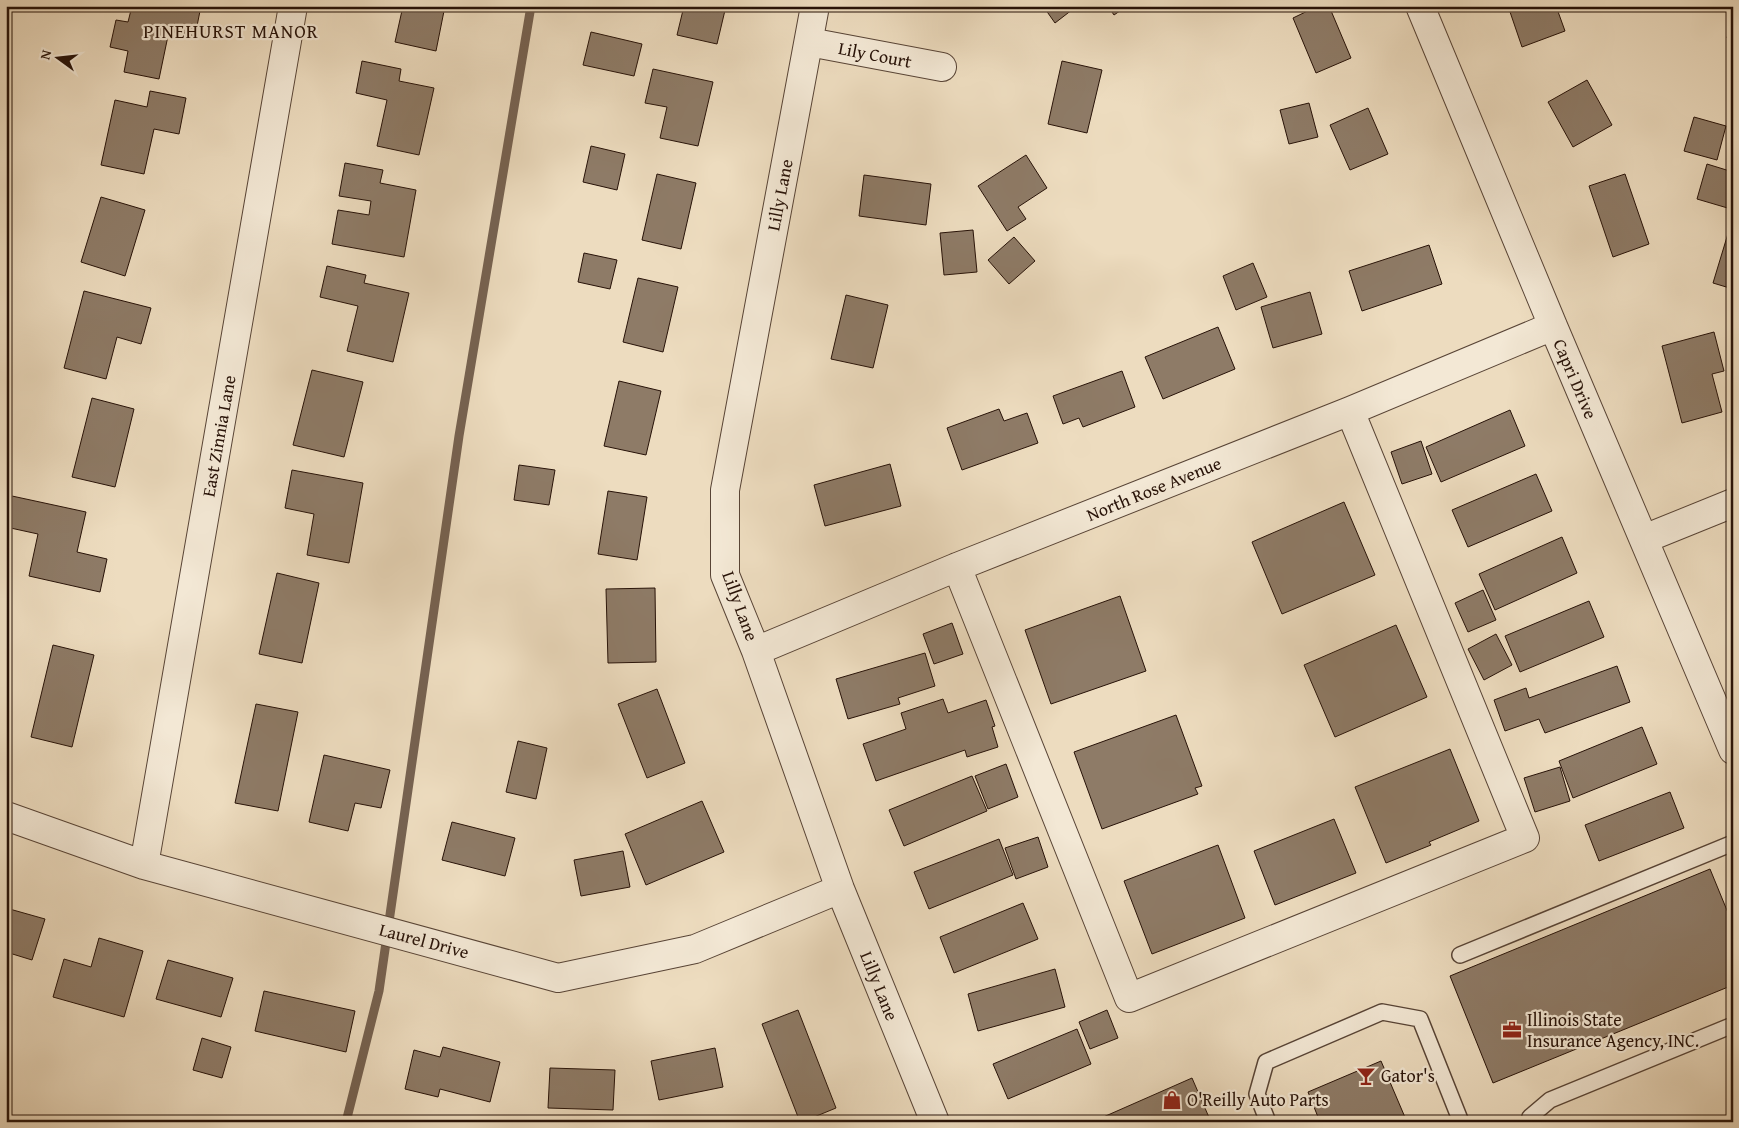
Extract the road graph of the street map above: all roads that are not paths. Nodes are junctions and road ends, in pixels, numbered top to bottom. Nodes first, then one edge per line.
1 (293, 6) edge
2 (815, 6) edge
3 (1420, 6) edge
4 (809, 42) junction
5 (942, 68) dead end
6 (1553, 326) junction
7 (1350, 411) junction
8 (1733, 504) edge
9 (1644, 539) junction
10 (957, 567) junction
11 (756, 652) junction
12 (1733, 750) edge
13 (6, 816) edge
14 (1733, 843) edge
15 (144, 865) junction
16 (840, 889) junction
17 (1460, 955) dead end
18 (1733, 1025) edge
19 (935, 1122) edge
20 (1268, 1122) edge
21 (1461, 1122) edge
22 (1532, 1122) edge

1 - 15 street, East Zinnia Lane
2 - 4 street, Lilly Lane
3 - 6 street, Capri Drive
4 - 5 street, Lily Court
4 - 11 street, Lilly Lane
6 - 7 street, North Rose Avenue
6 - 9 street, Capri Drive
7 - 10 street, North Rose Avenue
7 - 10 street
8 - 9 street
9 - 12 street, Capri Drive
10 - 11 street, North Rose Avenue
11 - 16 street, Lilly Lane
13 - 15 street, Laurel Drive
14 - 17 lane
15 - 16 street, Laurel Drive
16 - 19 street, Lilly Lane
18 - 22 lane
20 - 21 lane

